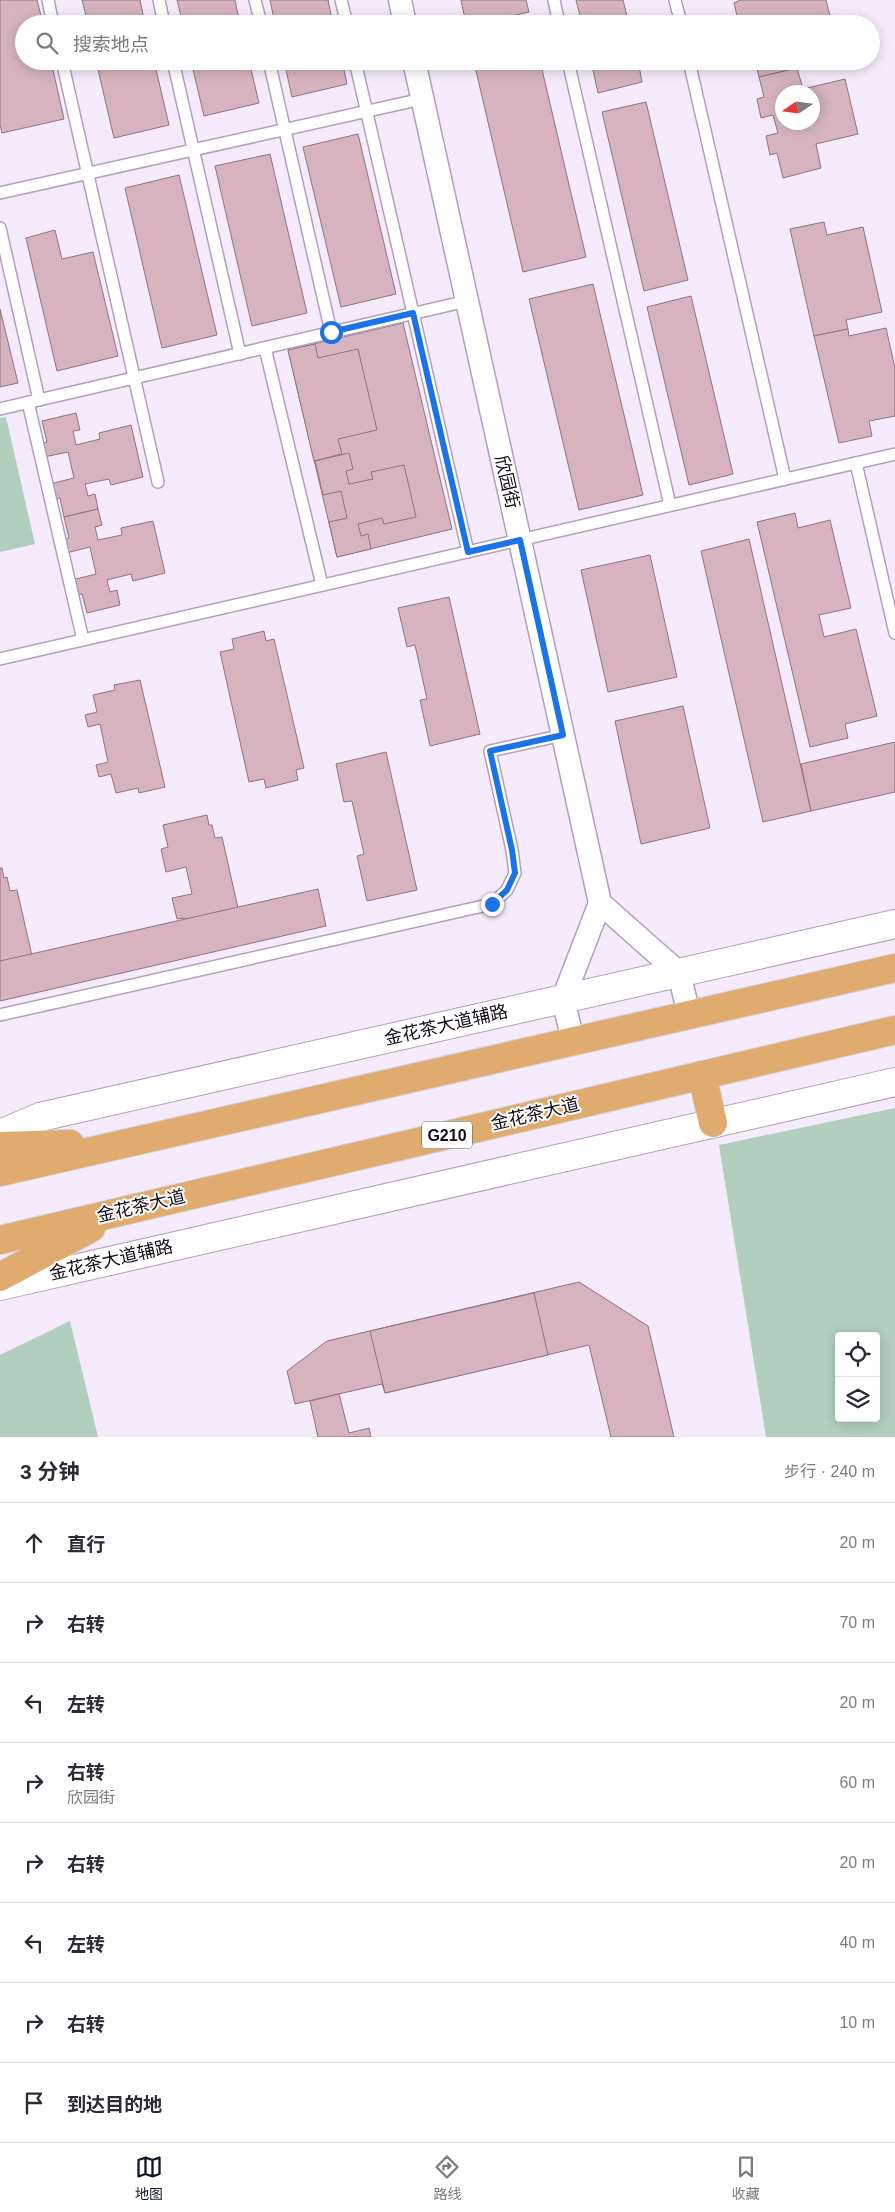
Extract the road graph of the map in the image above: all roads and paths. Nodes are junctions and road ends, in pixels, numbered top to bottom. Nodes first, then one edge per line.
1 (48, 0) edge
2 (159, 0) edge
3 (255, 0) edge
4 (341, 0) edge
5 (400, 0) edge
6 (554, 0) edge
7 (675, 0) edge
8 (51, 15) edge
9 (162, 15) edge
10 (259, 15) edge
11 (345, 15) edge
12 (403, 15) edge
13 (557, 15) edge
14 (679, 15) edge
15 (64, 70) edge
16 (175, 70) edge
17 (271, 70) edge
18 (357, 70) edge
19 (416, 70) edge
20 (570, 70) edge
21 (691, 70) edge
22 (422, 100) junction
23 (367, 112) junction
24 (285, 130) junction
25 (193, 150) junction
26 (88, 174) junction
27 (0, 193) edge
28 (0, 228) edge
29 (466, 301) junction
30 (413, 313) junction
31 (331, 332) junction
32 (265, 348) junction
33 (240, 354) junction
34 (134, 378) junction
35 (34, 401) junction
36 (0, 409) edge
37 (895, 454) edge
38 (856, 463) junction
39 (785, 479) junction
40 (158, 482) dead end
41 (670, 506) junction
42 (520, 540) junction
43 (468, 552) junction
44 (322, 585) junction
45 (895, 633) edge
46 (83, 640) junction
47 (0, 659) edge
48 (563, 735) junction
49 (600, 903) junction
50 (895, 924) edge
51 (895, 968) edge
52 (680, 973) junction
53 (563, 999) junction
54 (689, 1014) junction
55 (0, 1015) edge
56 (895, 1030) edge
57 (573, 1041) junction
58 (702, 1075) junction
59 (895, 1082) edge
60 (713, 1124) junction
61 (0, 1134) edge
62 (127, 1143) junction
63 (0, 1146) edge
64 (0, 1172) edge
65 (123, 1211) junction
66 (0, 1240) edge
67 (0, 1277) edge
68 (0, 1286) edge

1 - 8 lane
2 - 9 lane
3 - 10 lane
4 - 11 lane
5 - 12 street
6 - 13 lane
7 - 14 lane
15 - 26 lane
16 - 25 lane
17 - 24 lane
18 - 23 lane
19 - 22 street, 欣园街
20 - 41 lane
21 - 39 lane
22 - 23 lane
22 - 29 street, 欣园街
23 - 24 lane
23 - 30 lane
24 - 25 lane
24 - 31 lane
25 - 26 lane
25 - 33 lane
26 - 27 lane
26 - 34 lane
28 - 35 lane
29 - 30 lane
29 - 42 street, 欣园街
30 - 31 lane
30 - 43 lane
31 - 32 lane
32 - 33 lane
32 - 44 lane
33 - 34 lane
34 - 35 lane
34 - 40 lane
35 - 36 lane
35 - 46 lane
37 - 38 lane
38 - 39 lane
38 - 45 lane
39 - 41 lane
41 - 42 lane
42 - 43 lane
42 - 48 street, 欣园街
43 - 44 lane
44 - 46 lane
46 - 47 lane
48 - 49 street, 欣园街
48 - 55 lane
49 - 52 street
49 - 53 street
50 - 52 street, 金花茶大道辅路
51 - 54 highway
52 - 53 street, 金花茶大道辅路
52 - 54 street
53 - 57 street
53 - 61 street, 金花茶大道辅路
54 - 57 highway
56 - 58 highway, 金花茶大道 / G210
57 - 62 highway
58 - 60 highway
58 - 65 highway, 金花茶大道 / G210
59 - 60 street, 金花茶大道辅路
60 - 68 street, 金花茶大道辅路
62 - 63 highway
62 - 64 highway
65 - 66 highway, 金花茶大道 / G210
65 - 67 highway

